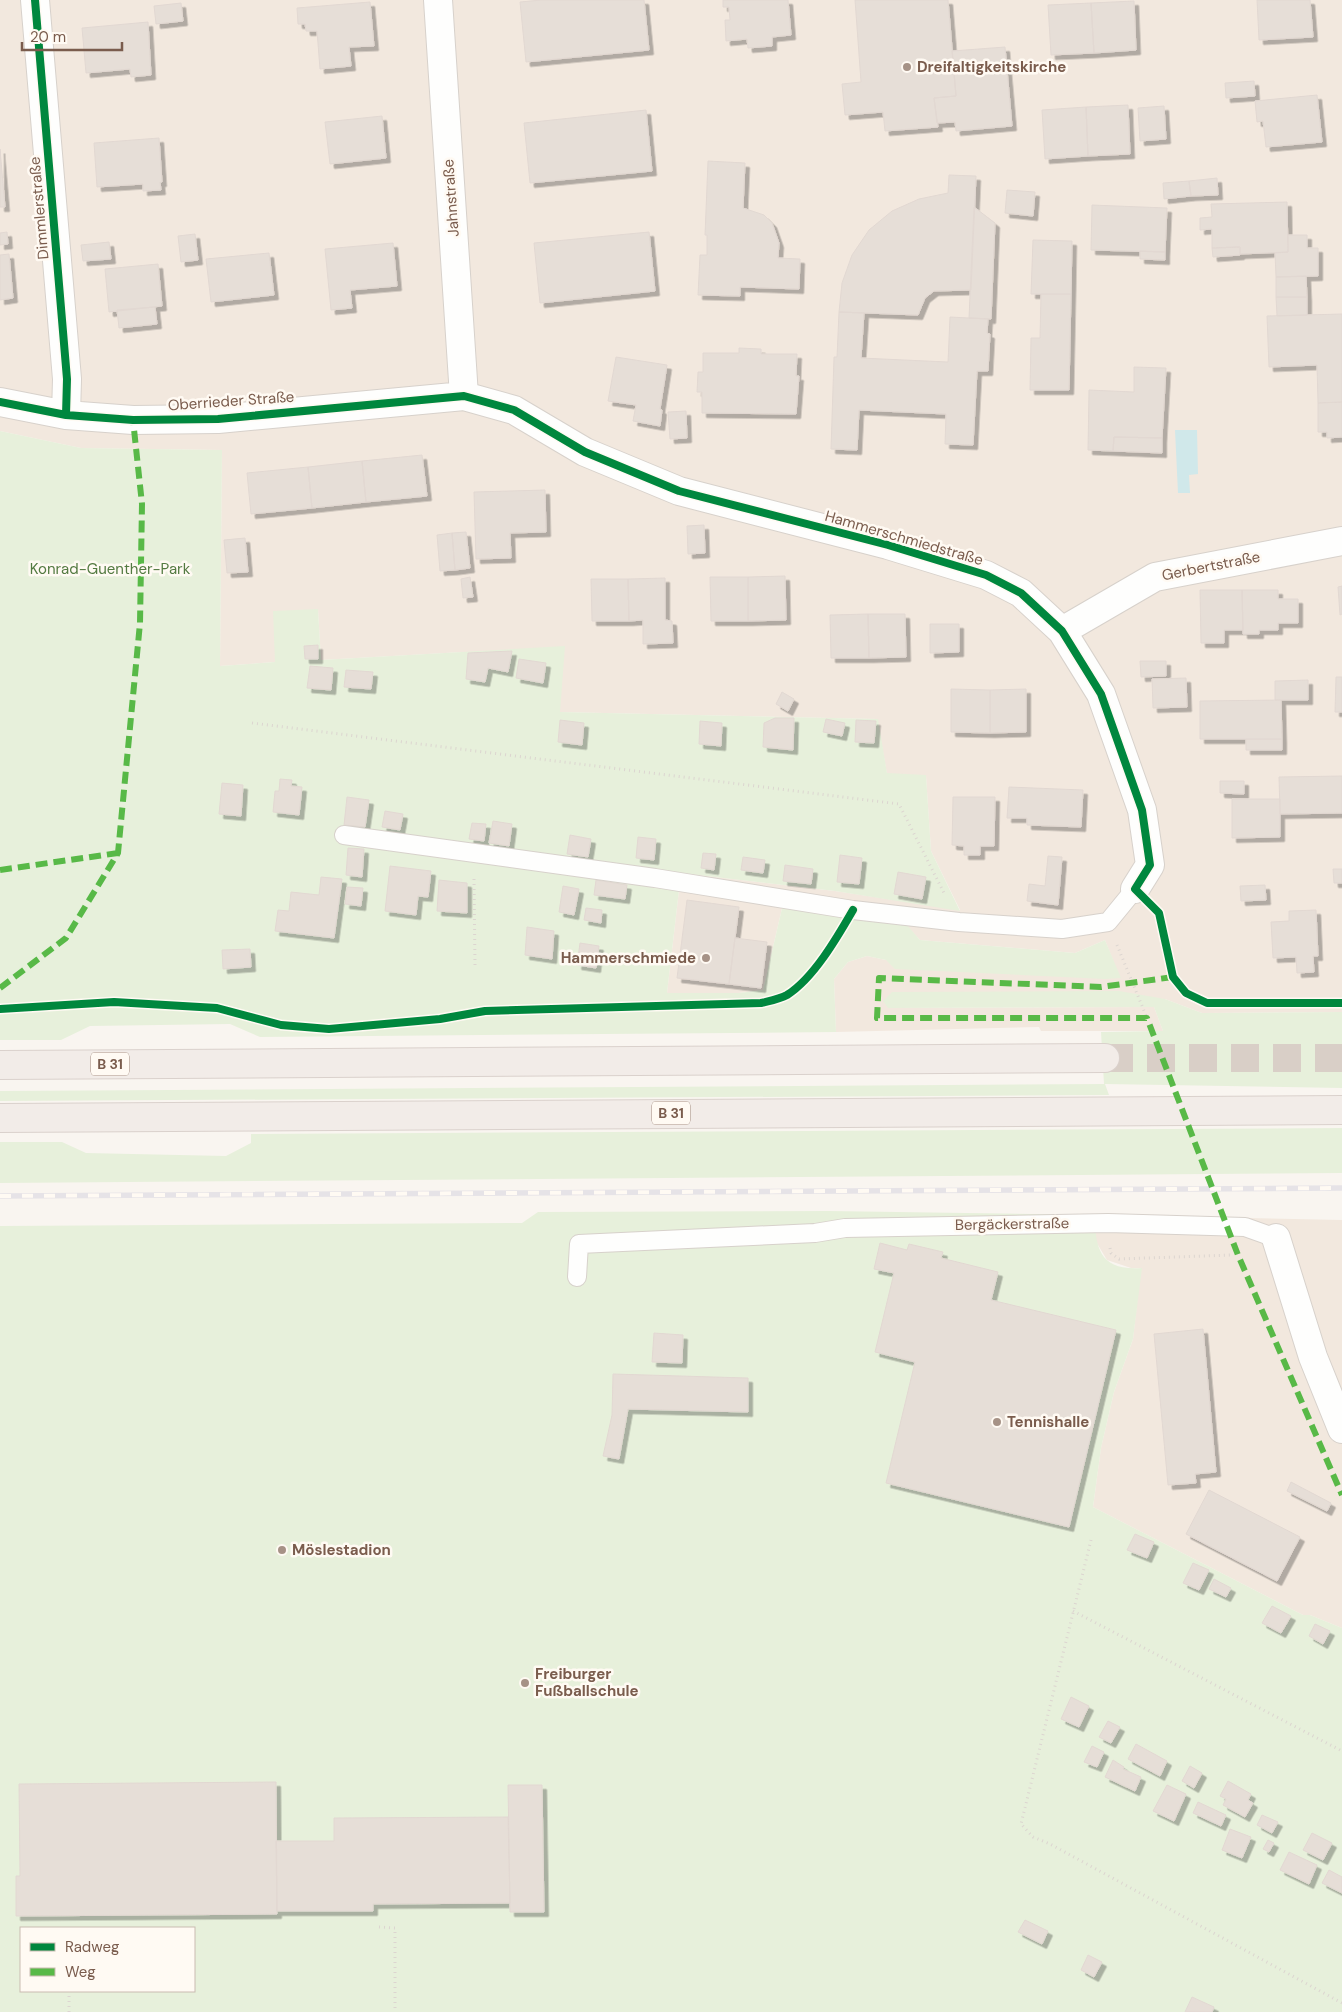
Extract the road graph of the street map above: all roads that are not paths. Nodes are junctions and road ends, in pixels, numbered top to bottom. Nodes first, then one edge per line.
1 (35, 0) edge
2 (438, 0) edge
3 (464, 396) junction
4 (0, 402) edge
5 (66, 415) junction
6 (1342, 541) edge
7 (1062, 631) junction
8 (344, 836) dead end
9 (1135, 889) joint
10 (1105, 1058) tunnel mouth
11 (0, 1065) edge
12 (1342, 1110) edge
13 (0, 1118) edge
14 (1276, 1238) joint
15 (577, 1277) dead end
16 (1342, 1429) edge

1 - 5 street, Dimmlerstraße
2 - 3 street, Jahnstraße
3 - 5 street, Oberrieder Straße
3 - 7 street, Hammerschmiedstraße
4 - 5 street, Oberrieder Straße
6 - 7 street, Gerbertstraße
7 - 9 street, Hammerschmiedstraße
8 - 9 lane, Hammerschmiedstraße
10 - 11 highway, B 31
12 - 13 highway, B 31
14 - 15 lane, Bergäckerstraße
14 - 16 street, Bergäckerstraße

